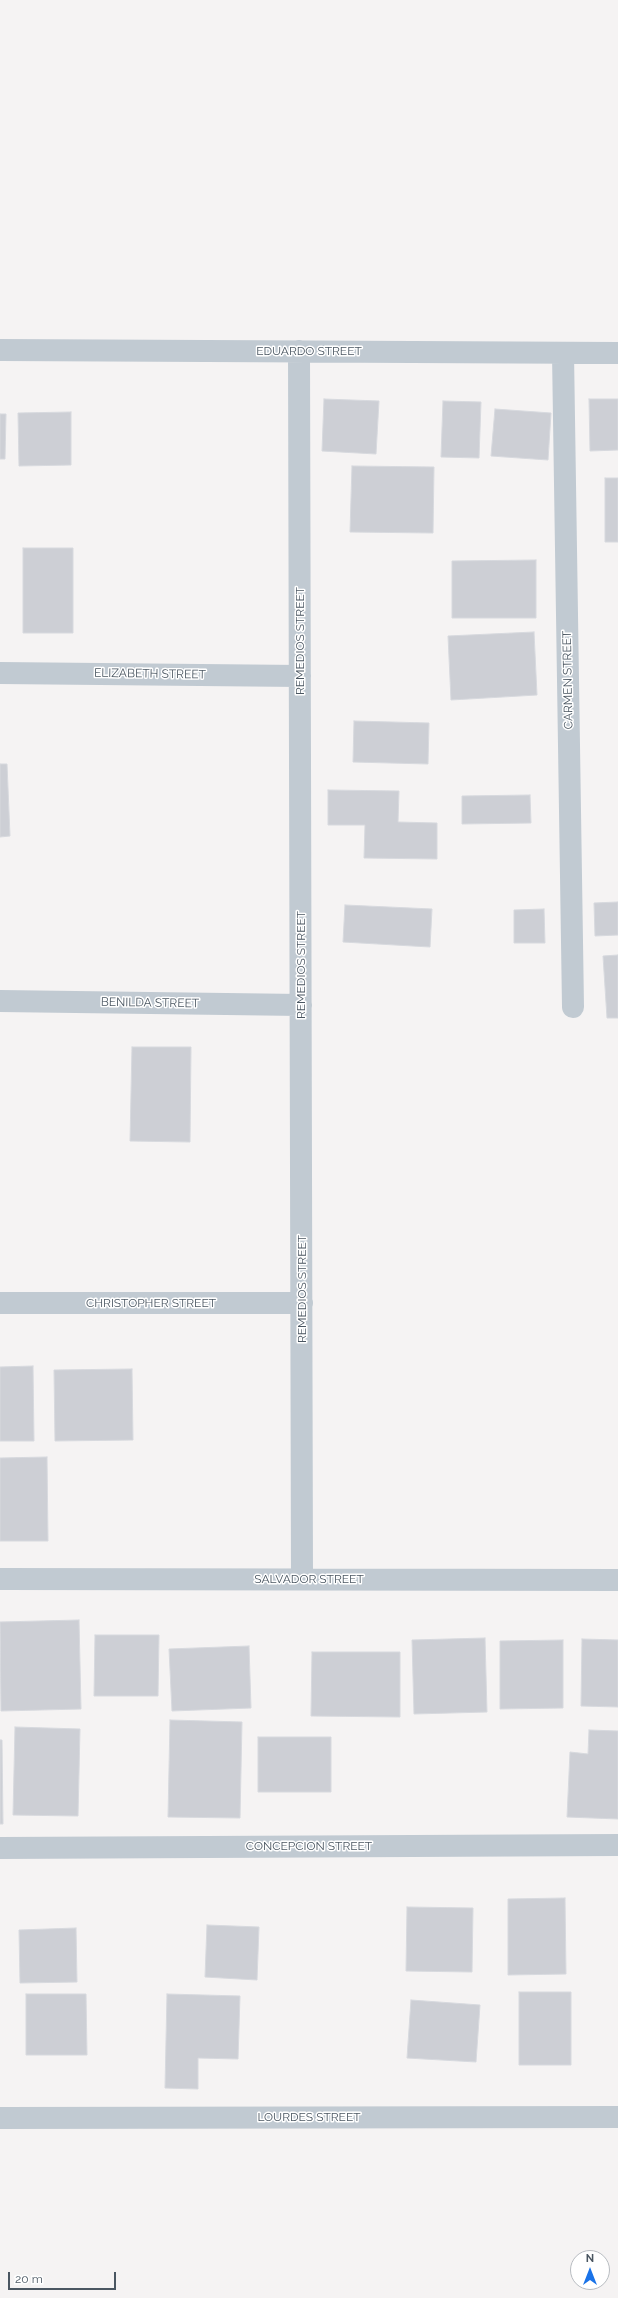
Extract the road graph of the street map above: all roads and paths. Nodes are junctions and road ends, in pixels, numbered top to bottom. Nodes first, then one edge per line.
1 (0, 350) edge
2 (300, 351) junction
3 (563, 353) junction
4 (618, 353) edge
5 (0, 673) edge
6 (300, 676) junction
7 (0, 1001) edge
8 (301, 1005) junction
9 (573, 1007) dead end
10 (0, 1303) edge
11 (302, 1303) junction
12 (0, 1579) edge
13 (302, 1579) junction
14 (618, 1580) edge
15 (618, 1845) edge
16 (0, 1848) edge
17 (618, 2117) edge
18 (0, 2118) edge

1 - 2 street, EDUARDO STREET
2 - 3 street, EDUARDO STREET
2 - 6 street, REMEDIOS STREET
3 - 4 street, EDUARDO STREET
3 - 9 street, CARMEN STREET
5 - 6 street, ELIZABETH STREET
6 - 8 street, REMEDIOS STREET
7 - 8 street, BENILDA STREET
8 - 11 street, REMEDIOS STREET
10 - 11 street, CHRISTOPHER STREET
11 - 13 street, REMEDIOS STREET
12 - 13 street, SALVADOR STREET
13 - 14 street, SALVADOR STREET
15 - 16 street, CONCEPCION STREET
17 - 18 street, LOURDES STREET

